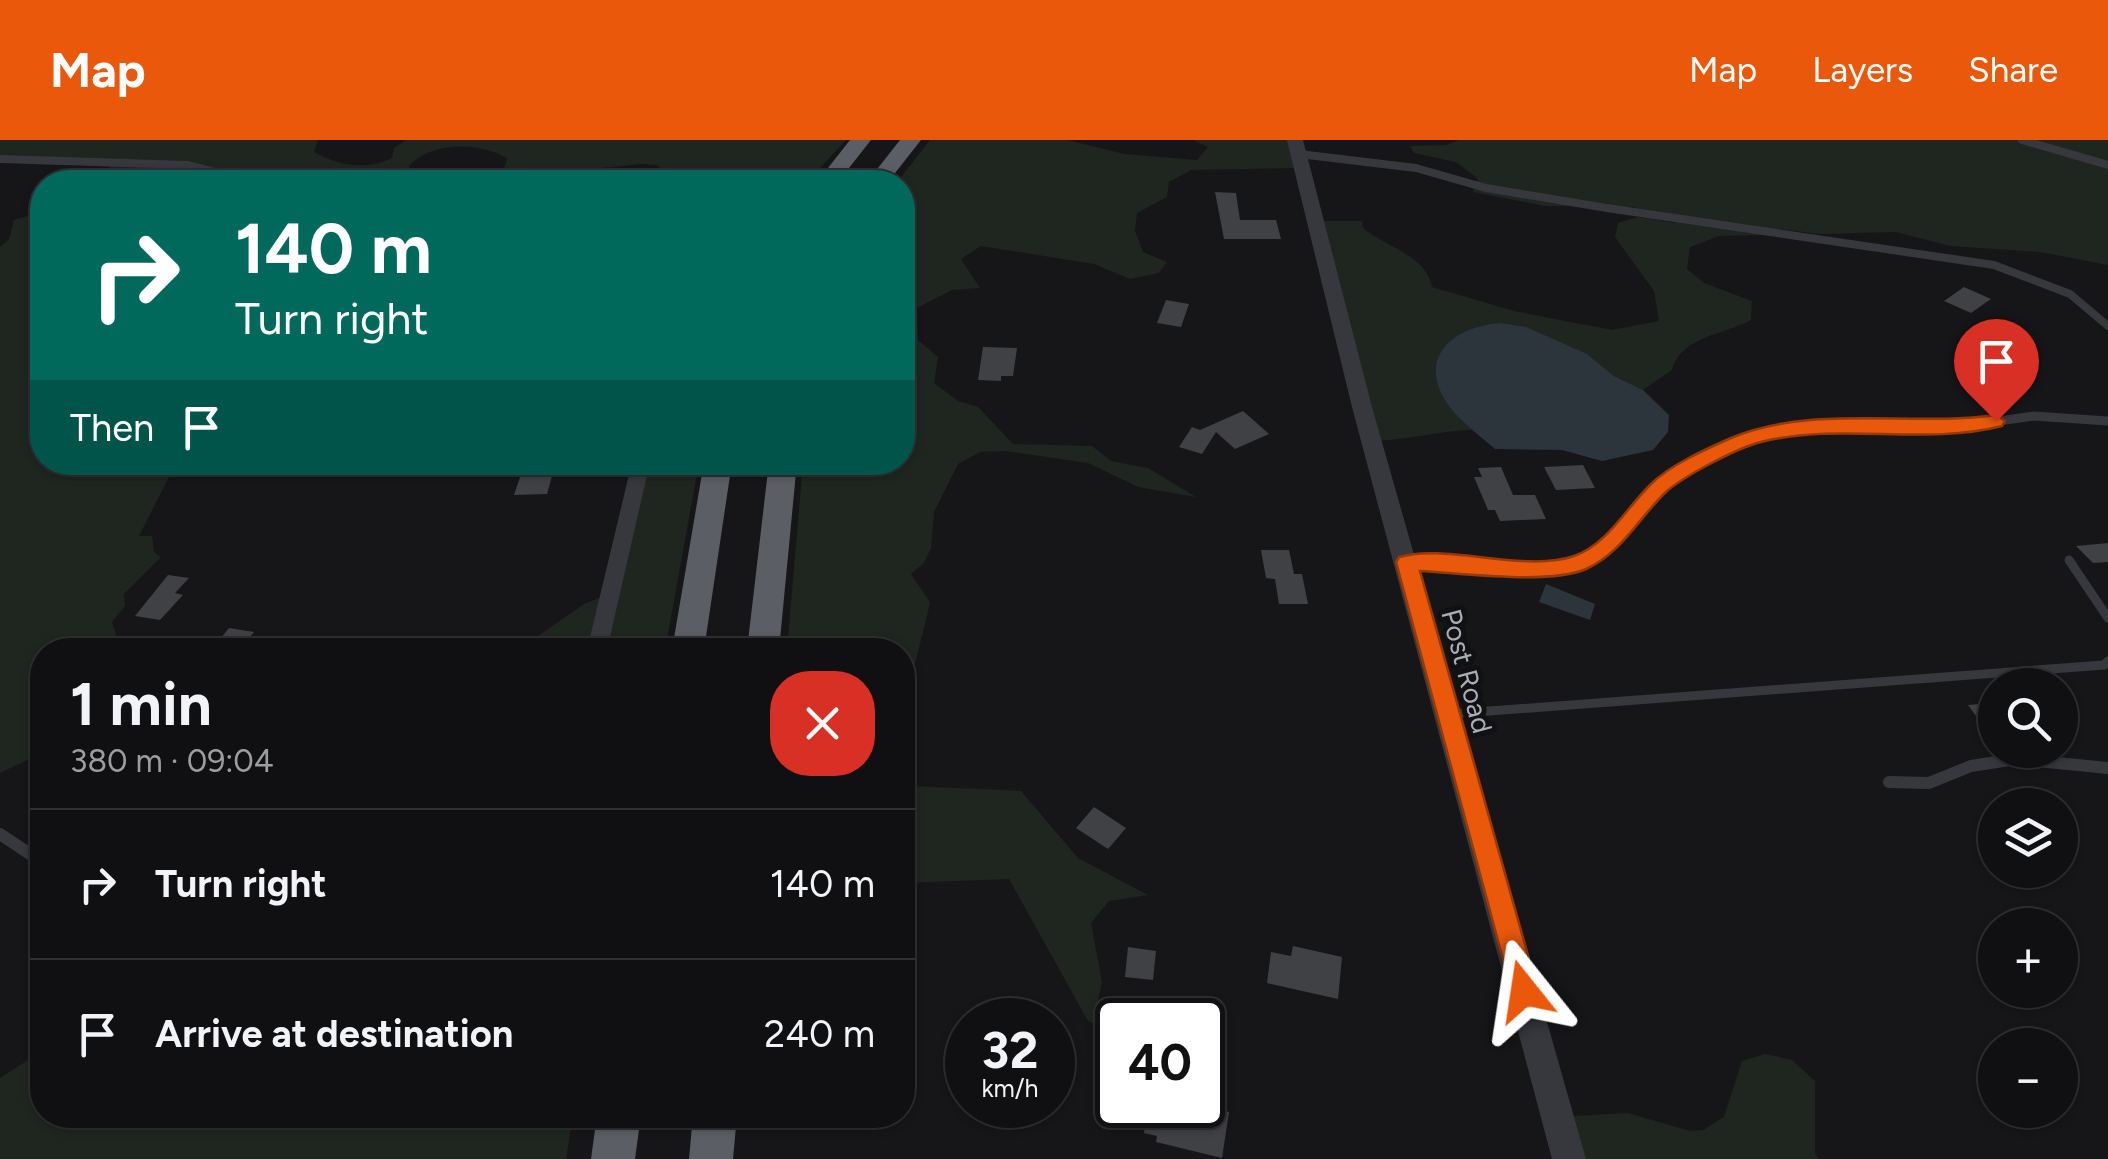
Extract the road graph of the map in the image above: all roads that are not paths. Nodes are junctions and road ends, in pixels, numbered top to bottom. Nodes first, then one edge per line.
1 (862, 140) edge
2 (911, 140) edge
3 (2022, 140) edge
4 (1297, 147) edge
5 (0, 159) edge
6 (2108, 164) edge
7 (215, 170) edge
8 (837, 170) edge
9 (887, 170) edge
10 (2108, 326) edge
11 (2108, 420) edge
12 (638, 475) edge
13 (716, 475) edge
14 (782, 475) edge
15 (2068, 560) dead end
16 (1406, 562) junction
17 (2108, 618) edge
18 (600, 638) edge
19 (690, 638) edge
20 (765, 638) edge
21 (2108, 662) edge
22 (1448, 714) junction
23 (2108, 768) edge
24 (1889, 782) dead end
25 (0, 834) edge
26 (30, 854) edge
27 (618, 1128) edge
28 (714, 1128) edge
29 (613, 1159) edge
30 (711, 1159) edge
31 (1570, 1159) edge

1 - 8 highway
2 - 9 highway
3 - 6 lane
4 - 10 lane
4 - 16 street, Post Road
5 - 7 street
11 - 16 lane
12 - 18 street
13 - 19 highway
14 - 20 highway
15 - 17 lane
16 - 22 street, Post Road
21 - 22 lane
22 - 31 street, Post Road
23 - 24 lane
25 - 26 lane
27 - 29 highway
28 - 30 highway

